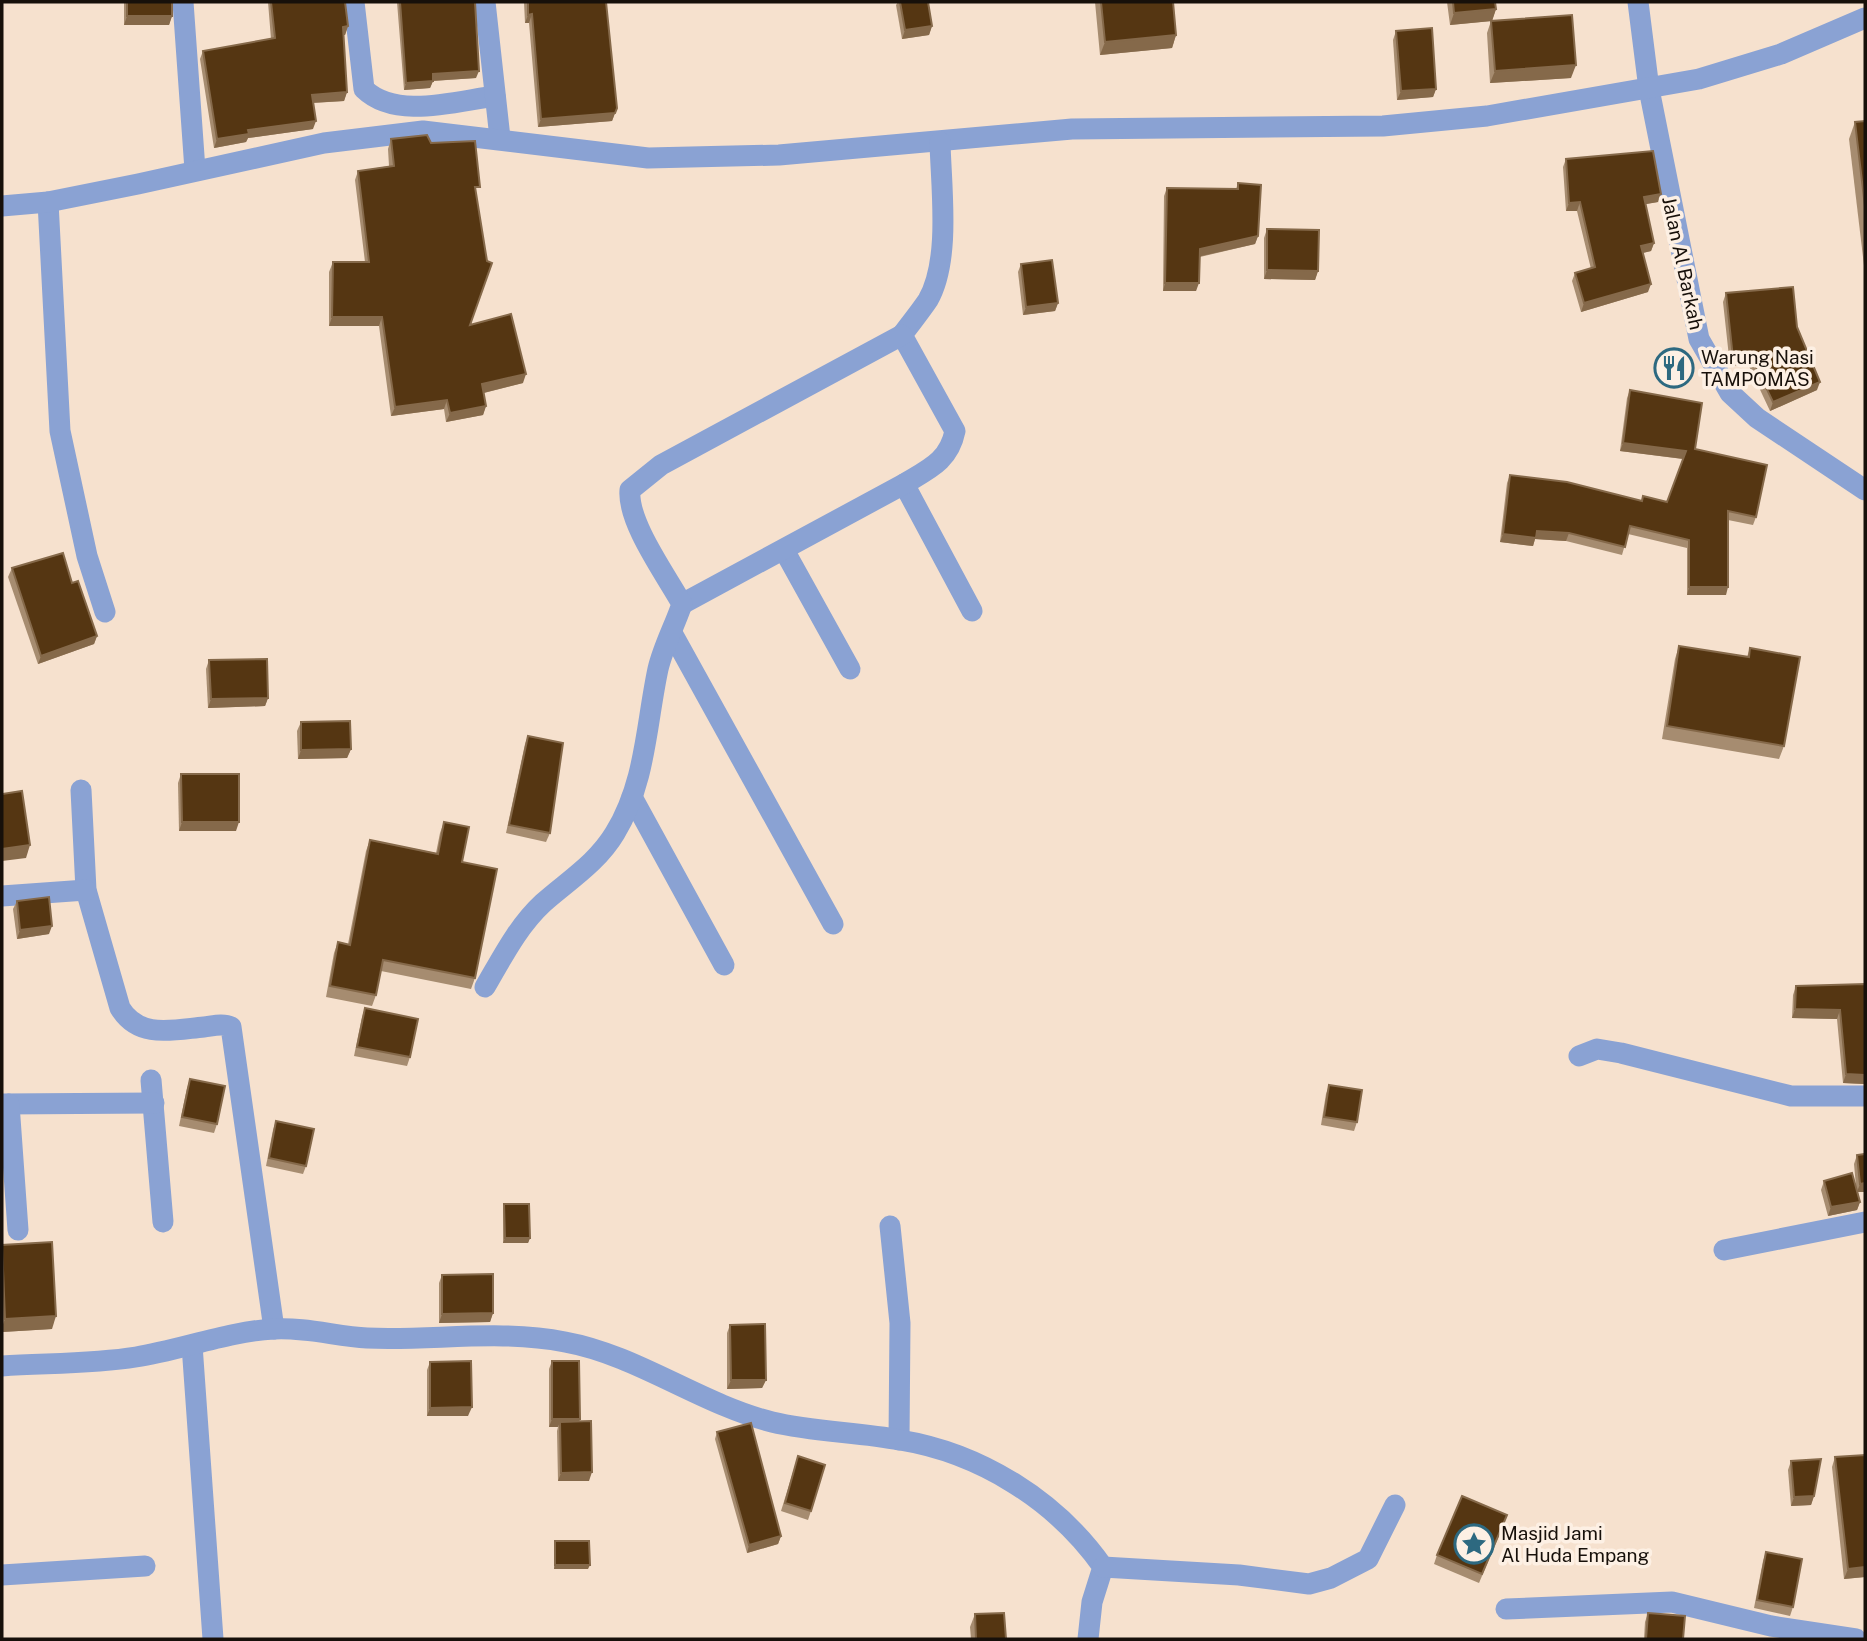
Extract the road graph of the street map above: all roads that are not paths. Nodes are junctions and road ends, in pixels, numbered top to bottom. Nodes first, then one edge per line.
1 (183, 2) edge
2 (354, 2) edge
3 (485, 2) edge
4 (1638, 2) edge
5 (1865, 18) edge
6 (1649, 89) junction
7 (495, 96) junction
8 (499, 138) junction
9 (940, 142) junction
10 (195, 170) junction
11 (48, 202) junction
12 (2, 206) edge
13 (902, 335) junction
14 (904, 484) junction
15 (1865, 490) edge
16 (784, 551) junction
17 (682, 604) junction
18 (972, 611) dead end
19 (104, 612) dead end
20 (672, 633) junction
21 (850, 668) dead end
22 (81, 790) dead end
23 (632, 797) junction
24 (86, 890) junction
25 (2, 896) edge
26 (833, 924) dead end
27 (724, 965) dead end
28 (485, 987) dead end
29 (1579, 1056) dead end
30 (151, 1080) dead end
31 (1865, 1096) edge
32 (154, 1103) junction
33 (6, 1104) edge
34 (163, 1222) dead end
35 (1865, 1222) edge
36 (890, 1226) dead end
37 (18, 1230) dead end
38 (1724, 1250) dead end
39 (274, 1329) junction
40 (192, 1345) junction
41 (2, 1366) edge
42 (898, 1440) junction
43 (1395, 1505) dead end
44 (145, 1566) dead end
45 (1102, 1567) junction
46 (2, 1575) edge
47 (1506, 1609) dead end
48 (213, 1639) edge
49 (1088, 1639) edge
50 (1856, 1639) edge

1 - 10 street
2 - 7 street
3 - 7 street
4 - 6 street, Jalan Al Barkah
5 - 6 street
6 - 9 street
6 - 15 street, Jalan Al Barkah
7 - 8 street
8 - 9 street
8 - 10 street
9 - 13 street
10 - 11 street
11 - 12 street
11 - 19 street
13 - 14 street
13 - 17 street
14 - 16 street
14 - 18 street
16 - 17 street
16 - 21 street
17 - 20 street
20 - 23 street
20 - 26 street
22 - 24 street
23 - 27 street
23 - 28 street
24 - 25 street
24 - 39 street
29 - 31 street
30 - 32 street
32 - 33 street
32 - 34 street
33 - 37 street
35 - 38 street
36 - 42 street
39 - 40 street
39 - 42 street
40 - 41 street
40 - 48 street
42 - 45 street
43 - 45 street
44 - 46 street
45 - 49 street
47 - 50 street

